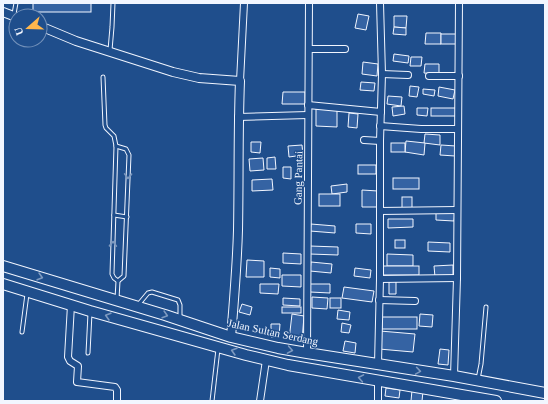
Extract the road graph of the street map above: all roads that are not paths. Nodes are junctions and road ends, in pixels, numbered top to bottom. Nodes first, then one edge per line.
1 (113, 3) edge
2 (244, 3) edge
3 (308, 3) edge
4 (380, 3) edge
5 (459, 3) edge
6 (48, 29) edge
7 (345, 48) dead end
8 (309, 49) junction
9 (110, 52) junction
10 (382, 74) junction
11 (408, 75) dead end
12 (429, 76) dead end
13 (459, 76) junction
14 (103, 77) dead end
15 (240, 81) junction
16 (308, 105) junction
17 (381, 112) junction
18 (308, 115) junction
19 (238, 117) junction
20 (380, 126) junction
21 (458, 129) junction
22 (364, 140) dead end
23 (380, 141) junction
24 (116, 146) junction
25 (457, 210) junction
26 (380, 211) junction
27 (114, 215) junction
28 (127, 217) junction
29 (3, 266) edge
30 (457, 278) junction
31 (380, 279) junction
32 (118, 281) junction
33 (3, 284) edge
34 (28, 292) junction
35 (117, 300) junction
36 (379, 300) junction
37 (415, 301) dead end
38 (71, 305) junction
39 (137, 306) junction
40 (486, 307) dead end
41 (90, 311) junction
42 (180, 320) junction
43 (22, 332) dead end
44 (231, 337) junction
45 (218, 347) junction
46 (88, 353) dead end
47 (307, 353) junction
48 (266, 360) junction
49 (378, 364) junction
50 (454, 376) junction
51 (478, 381) junction
52 (378, 382) junction
53 (545, 393) edge
54 (117, 401) edge
55 (212, 401) edge
56 (260, 401) edge
57 (378, 401) edge
58 (496, 401) edge

1 - 9 lane
2 - 15 street
3 - 8 street, Gang Pantai
4 - 10 street
5 - 13 street
6 - 9 street
7 - 8 street
8 - 16 street, Gang Pantai
9 - 15 street
10 - 11 street
10 - 17 street
12 - 13 street
13 - 21 street
14 - 24 lane
15 - 19 street
16 - 17 street
16 - 18 street, Gang Pantai
17 - 20 street
18 - 19 street
18 - 47 street, Gang Pantai
19 - 44 street
20 - 21 street
20 - 23 street
21 - 25 street
22 - 23 street
23 - 26 street
24 - 27 lane
24 -> 28 lane
25 - 26 street
25 - 30 street
26 - 31 street
27 - 28 lane
32 -> 27 lane
28 - 32 lane
29 -> 35 highway, Jalan Sultan Serdang
30 - 31 street
30 - 50 street
31 - 36 street
32 - 35 lane
33 - 34 highway
34 - 38 highway
34 - 43 lane
35 - 39 highway, Jalan Sultan Serdang
36 - 37 street
36 - 49 street
38 - 41 highway
38 - 54 street
39 -> 42 highway, Jalan Sultan Serdang
39 - 42 lane
40 - 51 lane
45 -> 41 highway
41 - 46 lane
42 - 44 highway, Jalan Sultan Serdang
44 -> 47 highway, Jalan Sultan Serdang
48 -> 45 highway
45 - 55 lane
47 - 49 highway, Jalan Sultan Serdang
52 -> 48 highway
48 - 56 street
49 -> 50 highway, Jalan Sultan Serdang
50 - 51 highway, Jalan Sultan Serdang
51 - 53 highway, Jalan Sultan Serdang
52 - 57 street
52 - 58 highway

